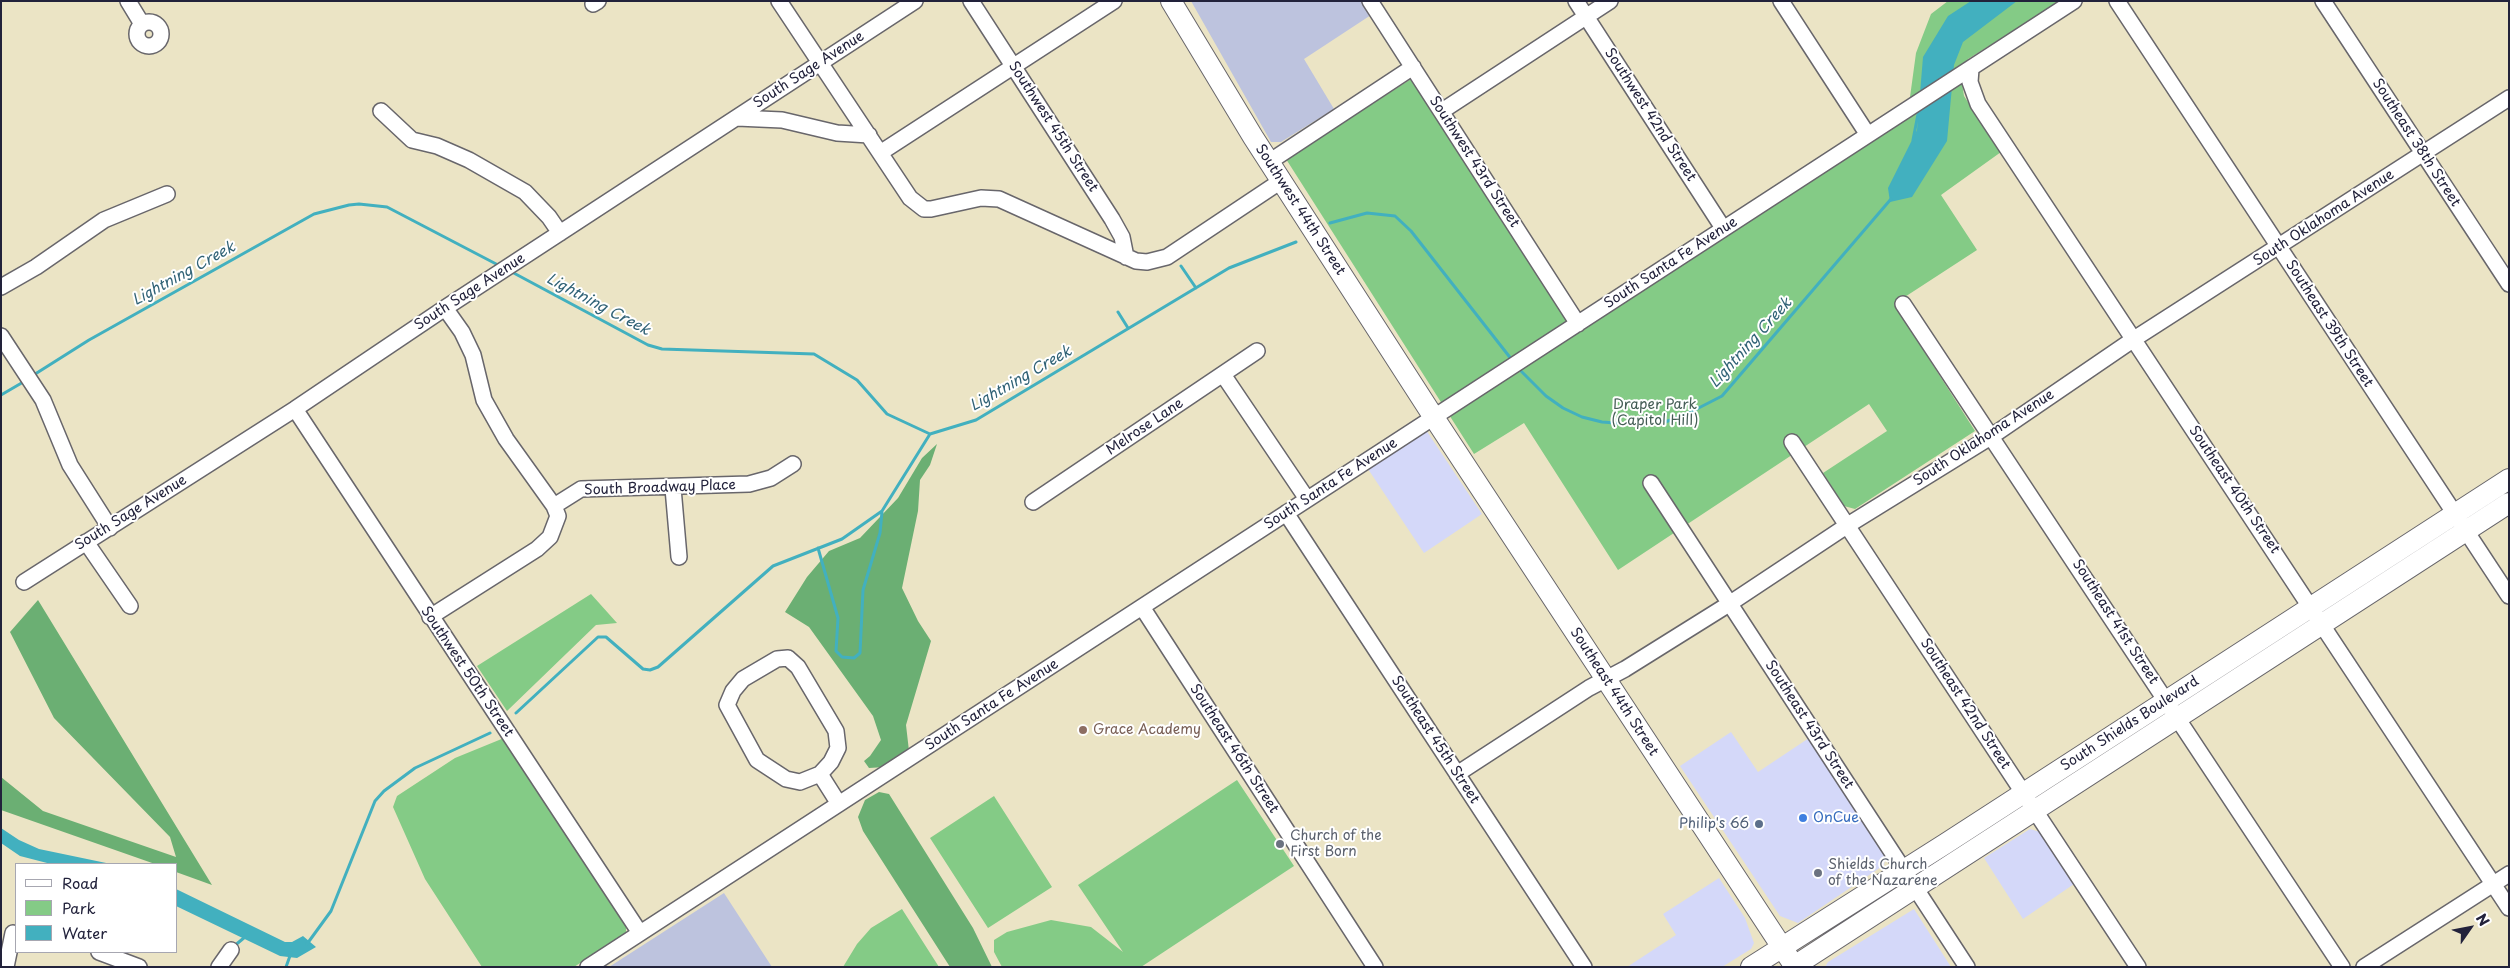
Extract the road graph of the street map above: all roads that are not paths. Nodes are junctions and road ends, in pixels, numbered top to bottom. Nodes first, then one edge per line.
1 (128, 1) edge
2 (779, 1) edge
3 (915, 1) edge
4 (971, 1) edge
5 (1114, 1) edge
6 (1171, 1) edge
7 (1370, 1) edge
8 (1576, 1) edge
9 (1610, 1) edge
10 (1781, 1) edge
11 (2074, 1) edge
12 (2117, 1) edge
13 (2323, 1) edge
14 (1586, 16) junction
15 (142, 24) dead end
16 (821, 62) junction
17 (1013, 66) junction
18 (1413, 68) junction
19 (1971, 68) junction
20 (2509, 98) edge
21 (381, 111) dead end
22 (1442, 111) junction
23 (737, 118) junction
24 (1868, 135) junction
25 (869, 136) junction
26 (880, 153) junction
27 (2424, 155) junction
28 (1269, 162) junction
29 (1281, 181) junction
30 (167, 194) dead end
31 (1723, 228) junction
32 (560, 233) junction
33 (2279, 248) junction
34 (1126, 257) junction
35 (2509, 284) edge
36 (1, 287) edge
37 (1903, 304) dead end
38 (445, 308) junction
39 (1578, 324) junction
40 (1, 336) edge
41 (2134, 339) junction
42 (1257, 351) dead end
43 (1224, 376) junction
44 (295, 409) junction
45 (1433, 416) junction
46 (1992, 436) junction
47 (1792, 442) dead end
48 (793, 464) dead end
49 (2509, 479) edge
50 (1650, 484) dead end
51 (673, 488) junction
52 (1307, 499) junction
53 (1033, 502) dead end
54 (2509, 503) edge
55 (554, 506) junction
56 (1286, 513) junction
57 (2454, 514) junction
58 (1848, 525) junction
59 (110, 528) junction
60 (2466, 531) junction
61 (86, 542) junction
62 (679, 557) dead end
63 (24, 582) dead end
64 (2509, 596) edge
65 (1730, 604) junction
66 (130, 606) dead end
67 (1142, 607) junction
68 (2311, 607) junction
69 (430, 617) junction
70 (2322, 624) junction
71 (1606, 679) junction
72 (2166, 701) junction
73 (2178, 718) junction
74 (820, 774) junction
75 (1457, 774) junction
76 (2024, 792) junction
77 (839, 804) junction
78 (2035, 810) junction
79 (1904, 870) junction
80 (2509, 874) edge
81 (2494, 884) junction
82 (1915, 888) junction
83 (2509, 908) edge
84 (10, 932) edge
85 (640, 933) junction
86 (1783, 948) junction
87 (231, 950) dead end
88 (102, 953) edge
89 (1794, 966) edge
90 (6, 967) edge
91 (139, 967) edge
92 (219, 967) edge
93 (588, 967) edge
94 (1375, 967) edge
95 (1584, 967) edge
96 (1751, 967) edge
97 (1967, 967) edge
98 (2138, 967) edge
99 (2342, 967) edge
100 (2364, 967) edge

1 - 15 street
2 - 16 street
3 - 16 street, South Sage Avenue
4 - 17 street, Southwest 45th Street
5 - 17 street
6 - 28 main road, Southwest 44th Street
7 - 18 street, Southwest 43rd Street
8 - 14 street, Southwest 42nd Street
9 - 14 street
10 - 24 street
11 - 19 street, South Santa Fe Avenue
12 - 33 street, Southeast 39th Street
13 - 27 street, Southeast 38th Street
14 - 22 street
14 - 31 street, Southwest 42nd Street
16 - 23 street, South Sage Avenue
16 - 25 street
17 - 26 street
17 - 34 street, Southwest 45th Street
18 - 22 street, Southwest 43rd Street
18 - 28 street
19 - 24 street, South Santa Fe Avenue
19 - 41 street, Southeast 40th Street
20 - 27 street, South Oklahoma Avenue
21 - 32 street
22 - 39 street, Southwest 43rd Street
23 - 25 street
23 - 32 street, South Sage Avenue
24 - 31 street, South Santa Fe Avenue
25 - 26 street
26 - 34 street
27 - 33 street, South Oklahoma Avenue
27 - 35 street, Southeast 38th Street
28 - 29 main road, Southwest 44th Street
29 - 34 street
29 - 45 main road, Southwest 44th Street
30 - 36 street
31 - 39 street, South Santa Fe Avenue
32 - 38 street, South Sage Avenue
33 - 41 street, South Oklahoma Avenue
33 - 57 street, Southeast 39th Street
37 - 46 street, Southeast 41st Street
38 - 44 street, South Sage Avenue
38 - 55 street
39 - 45 street, South Santa Fe Avenue
40 - 59 street
41 - 46 street, South Oklahoma Avenue
41 - 68 street, Southeast 40th Street
42 - 43 street, Melrose Lane
43 - 52 street
43 - 53 street, Melrose Lane
44 - 59 street, South Sage Avenue
44 - 69 street, Southwest 50th Street
45 - 52 street, South Santa Fe Avenue
45 - 71 main road, Southeast 44th Street
46 - 58 street, South Oklahoma Avenue
46 - 72 street, Southeast 41st Street
47 - 58 street, Southeast 42nd Street
48 - 51 street, South Broadway Place
49 - 57 main road, South Shields Boulevard
50 - 65 street, Southeast 43rd Street
51 - 55 street, South Broadway Place
51 - 62 street
52 - 56 street, South Santa Fe Avenue
54 - 60 main road, South Shields Boulevard
55 - 69 street
56 - 67 street, South Santa Fe Avenue
56 - 75 street, Southeast 45th Street
57 - 60 street, Southeast 39th Street
57 - 68 main road, South Shields Boulevard
58 - 65 street, South Oklahoma Avenue
58 - 76 street, Southeast 42nd Street
59 - 61 street, South Sage Avenue
60 - 64 street, Southeast 39th Street
60 - 70 main road, South Shields Boulevard
61 - 63 street, South Sage Avenue
61 - 66 street
65 - 71 street, South Oklahoma Avenue
65 - 79 street, Southeast 43rd Street
67 - 77 street, South Santa Fe Avenue
67 - 94 street, Southeast 46th Street
68 - 70 street, Southeast 40th Street
68 - 72 main road, South Shields Boulevard
69 - 85 street, Southwest 50th Street
70 - 73 main road, South Shields Boulevard
70 - 81 street, Southeast 40th Street
71 - 75 street, South Oklahoma Avenue
71 - 86 main road, Southeast 44th Street
72 - 73 street, Southeast 41st Street
72 - 76 main road, South Shields Boulevard
73 - 78 main road, South Shields Boulevard
73 - 99 street, Southeast 41st Street
74 - 74 street
74 - 77 street
75 - 95 street, Southeast 45th Street
76 - 78 street, Southeast 42nd Street
76 - 79 main road, South Shields Boulevard
77 - 85 street, South Santa Fe Avenue
78 - 82 main road, South Shields Boulevard
78 - 98 street, Southeast 42nd Street
79 - 82 street, Southeast 43rd Street
79 - 86 main road, South Shields Boulevard
80 - 81 street
81 - 83 street, Southeast 40th Street
81 - 100 street
82 - 89 main road, South Shields Boulevard
82 - 97 street, Southeast 43rd Street
84 - 90 street
85 - 93 street, South Santa Fe Avenue
86 - 89 main road, Southeast 44th Street
86 - 96 main road, South Shields Boulevard
87 - 92 street
88 - 91 street

